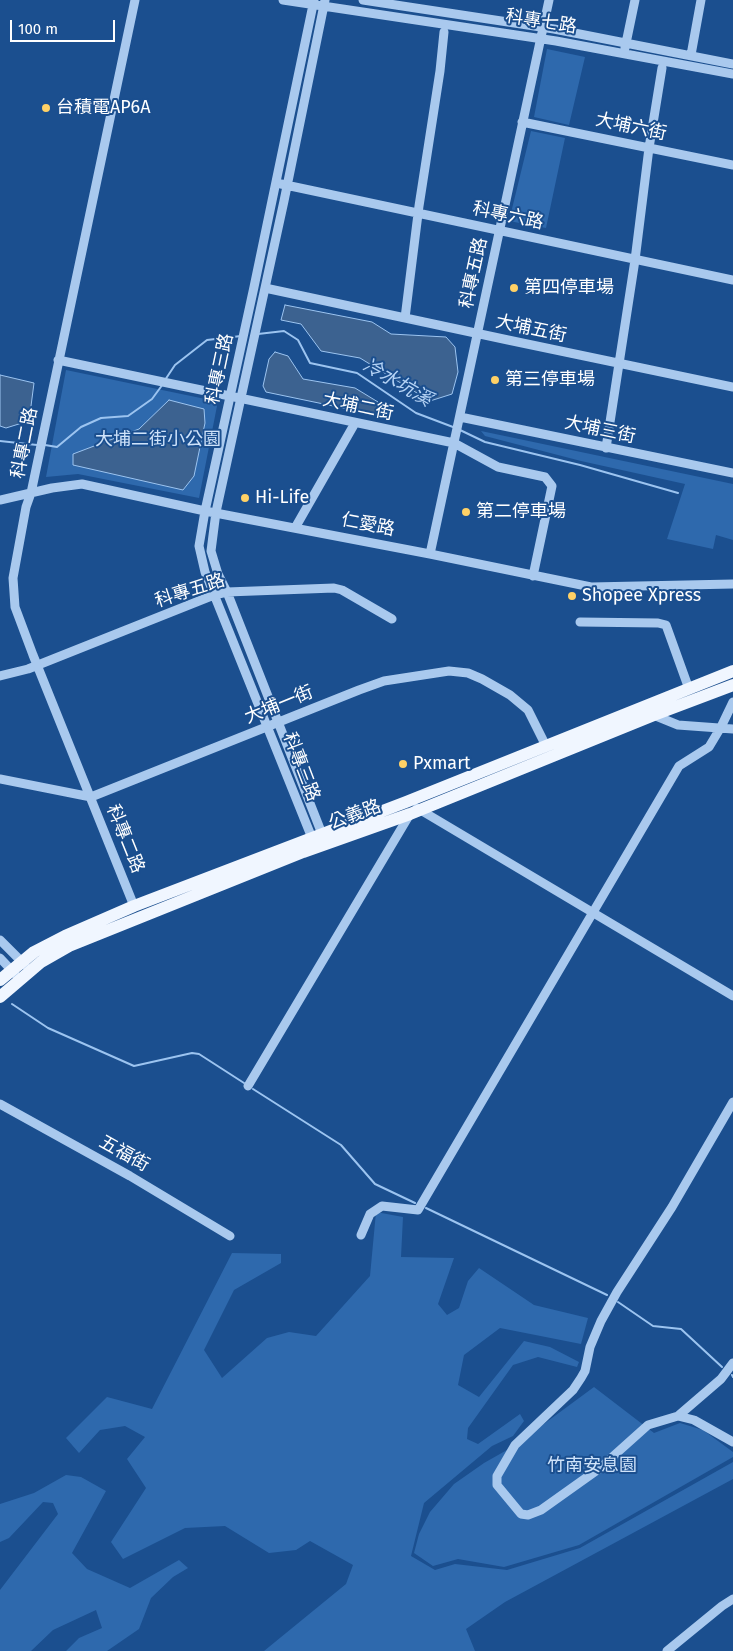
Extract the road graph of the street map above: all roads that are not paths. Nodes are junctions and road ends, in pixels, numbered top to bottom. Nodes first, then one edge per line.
1 (135, 0) edge
2 (283, 0) edge
3 (369, 0) edge
4 (549, 0) edge
5 (635, 0) edge
6 (701, 0) edge
7 (314, 2) edge
8 (324, 3) edge
9 (544, 28) junction
10 (444, 32) dead end
11 (542, 38) junction
12 (626, 42) junction
13 (624, 53) junction
14 (691, 55) junction
15 (733, 64) edge
16 (662, 68) dead end
17 (733, 74) edge
18 (522, 122) junction
19 (648, 148) junction
20 (733, 166) edge
21 (276, 183) junction
22 (287, 185) junction
23 (418, 214) junction
24 (499, 230) junction
25 (635, 260) junction
26 (733, 280) edge
27 (265, 288) junction
28 (405, 318) junction
29 (478, 334) junction
30 (58, 360) junction
31 (620, 364) junction
32 (733, 386) edge
33 (231, 397) junction
34 (242, 399) junction
35 (459, 420) junction
36 (356, 422) junction
37 (455, 441) junction
38 (606, 448) junction
39 (733, 473) edge
40 (32, 493) junction
41 (0, 500) edge
42 (205, 511) junction
43 (216, 512) junction
44 (295, 528) junction
45 (430, 554) junction
46 (533, 576) junction
47 (733, 584) edge
48 (227, 592) junction
49 (214, 596) junction
50 (392, 619) dead end
51 (580, 622) dead end
52 (37, 666) junction
53 (733, 671) edge
54 (0, 676) edge
55 (733, 686) edge
56 (689, 688) junction
57 (733, 702) edge
58 (636, 709) junction
59 (654, 715) junction
60 (277, 722) junction
61 (268, 726) junction
62 (721, 727) junction
63 (733, 729) edge
64 (546, 746) junction
65 (0, 779) edge
66 (91, 797) junction
67 (412, 808) junction
68 (319, 841) junction
69 (260, 857) junction
70 (249, 875) junction
71 (134, 906) junction
72 (593, 913) junction
73 (0, 940) edge
74 (0, 958) edge
75 (21, 971) junction
76 (0, 980) edge
77 (733, 996) edge
78 (0, 997) edge
79 (248, 1086) dead end
80 (733, 1102) edge
81 (0, 1104) edge
82 (361, 1235) dead end
83 (230, 1236) dead end
84 (733, 1363) edge
85 (678, 1416) junction
86 (733, 1442) edge
87 (733, 1599) edge
88 (667, 1651) edge

1 - 30 street, 科專二路
2 - 7 street, 科專七路
3 - 9 street, 科專七路
4 - 9 street, 科專五路
5 - 12 street
6 - 14 street
7 - 8 street, 科專七路
7 - 21 street, 科專三路
8 - 11 street, 科專七路
8 - 22 street, 科專三路
9 - 11 street, 科專五路
9 - 12 street, 科專七路
10 - 23 street
11 - 13 street, 科專七路
11 - 18 street, 科專五路
12 - 13 street
12 - 14 street, 科專七路
13 - 17 street, 科專七路
14 - 15 street, 科專七路
16 - 19 street
18 - 19 street, 大埔六街
18 - 24 street, 科專五路
19 - 20 street, 大埔六街
19 - 25 street
21 - 22 street, 科專六路
21 - 33 street, 科專三路
22 - 23 street, 科專六路
22 - 27 street, 科專三路
23 - 24 street, 科專六路
23 - 28 street
24 - 25 street, 科專六路
24 - 29 street, 科專五路
25 - 26 street, 科專六路
25 - 31 street
27 - 28 street, 大埔五街
27 - 34 street, 科專三路
28 - 29 street, 大埔五街
29 - 31 street, 大埔五街
29 - 35 street, 科專五路
30 - 33 street, 大埔二街
30 - 40 street, 科專二路
31 - 32 street, 大埔五街
31 - 38 street
33 - 34 street, 大埔二街
33 - 42 street, 科專三路
34 - 36 street, 大埔二街
34 - 43 street, 科專三路
35 - 37 street, 科專五路
35 - 38 street, 大埔三街
36 - 37 street, 大埔二街
36 - 44 street
37 - 45 street, 科專五路
37 - 46 street, 大埔二街
38 - 39 street, 大埔三街
40 - 41 street, 仁愛路
40 - 42 street, 仁愛路
40 - 52 street, 科專二路
42 - 43 street, 仁愛路
42 - 49 street, 科專三路
43 - 44 street, 仁愛路
43 - 48 street, 科專三路
44 - 45 street, 仁愛路
45 - 46 street, 仁愛路
46 - 47 street, 仁愛路
48 - 49 street, 科專五路
48 - 50 street, 科專五路
48 - 60 street, 科專三路
49 - 52 street, 科專五路
49 - 61 street, 科專三路
51 - 56 street
52 - 54 street, 科專五路
52 - 66 street, 科專二路
53 - 56 main road, 公義路
55 - 59 main road, 公義路
56 - 58 main road, 公義路
57 - 62 street
58 - 59 street
58 - 64 main road, 公義路
59 - 62 street
59 - 67 main road, 公義路
60 - 61 street, 大埔一街
60 - 64 street, 大埔一街
60 - 68 street, 科專三路
61 - 66 street, 大埔一街
61 - 68 street, 科專三路
62 - 63 street
62 - 72 street
64 - 67 main road, 公義路
65 - 66 street
66 - 71 street, 科專二路
67 - 68 main road, 公義路
67 - 72 street
67 - 79 street
68 - 69 main road, 公義路
68 - 70 main road, 公義路
69 - 70 street
69 - 71 main road, 公義路
70 - 75 main road, 公義路
71 - 75 main road, 公義路
72 - 77 street
72 - 82 street
73 - 75 street
74 - 75 street
75 - 76 main road, 公義路
75 - 78 main road, 公義路
80 - 85 street
81 - 83 street, 五福街
84 - 85 street
85 - 86 street
87 - 88 street

